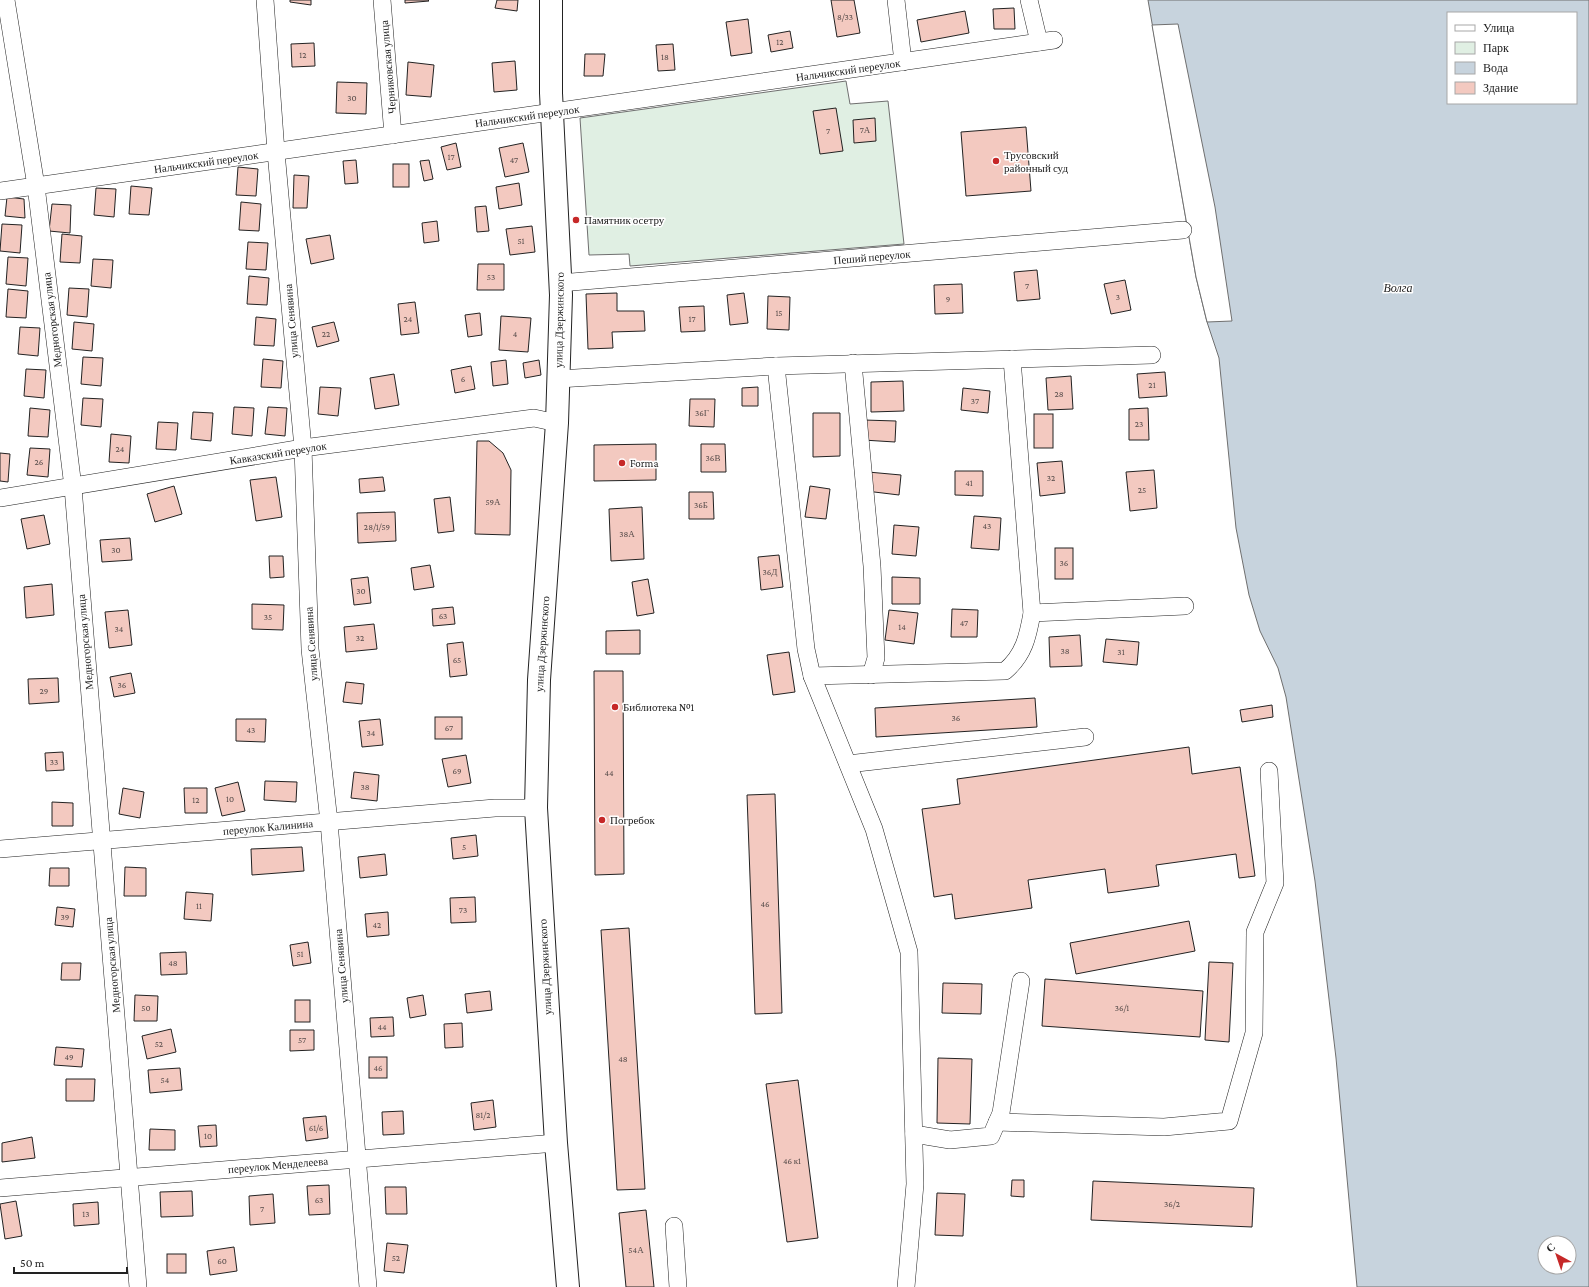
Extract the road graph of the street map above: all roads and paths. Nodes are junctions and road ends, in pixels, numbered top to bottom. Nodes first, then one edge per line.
1 (6, 0) edge
2 (265, 0) edge
3 (382, 0) edge
4 (551, 0) edge
5 (896, 0) edge
6 (1029, 0) edge
7 (903, 62) junction
8 (553, 112) junction
9 (393, 135) junction
10 (276, 152) junction
11 (36, 186) junction
12 (0, 191) edge
13 (1183, 230) dead end
14 (560, 283) junction
15 (1152, 355) dead end
16 (1012, 359) junction
17 (853, 363) junction
18 (776, 366) junction
19 (558, 379) junction
20 (557, 423) junction
21 (303, 448) junction
22 (73, 487) junction
23 (0, 498) edge
24 (1185, 606) dead end
25 (1032, 613) junction
26 (871, 675) junction
27 (812, 676) junction
28 (1085, 737) dead end
29 (848, 764) junction
30 (1269, 771) dead end
31 (536, 808) junction
32 (329, 822) junction
33 (102, 841) junction
34 (0, 849) edge
35 (1021, 981) dead end
36 (997, 1122) junction
37 (914, 1134) junction
38 (556, 1143) junction
39 (357, 1159) junction
40 (129, 1177) junction
41 (0, 1188) edge
42 (674, 1226) dead end
43 (138, 1287) edge
44 (368, 1287) edge
45 (568, 1287) edge
46 (678, 1287) edge
47 (906, 1287) edge

1 - 11 street, Медногорская улица
2 - 10 street, улица Сенявина
3 - 9 street, Черниковская улица
4 - 8 main road, улица Дзержинского
5 - 7 street
6 - 7 street, Нальчикский переулок
7 - 8 street, Нальчикский переулок
8 - 9 street, Нальчикский переулок
8 - 14 main road, улица Дзержинского
9 - 10 street, Нальчикский переулок
10 - 11 street, Нальчикский переулок
10 - 21 street, улица Сенявина
11 - 12 street, Нальчикский переулок
11 - 22 street, Медногорская улица
13 - 14 street, Пеший переулок
14 - 19 main road, улица Дзержинского
15 - 16 street
16 - 17 street
16 - 25 street
17 - 18 street
17 - 26 street
18 - 19 street
18 - 27 street
19 - 20 main road, улица Дзержинского
20 - 21 street, Кавказский переулок
20 - 31 main road, улица Дзержинского
21 - 22 street, Кавказский переулок
21 - 32 street, улица Сенявина
22 - 23 street, Кавказский переулок
22 - 33 street, Медногорская улица
24 - 25 street
25 - 26 street
26 - 27 street
27 - 29 street
28 - 29 street
29 - 37 street
30 - 36 street
31 - 32 street, переулок Калинина
31 - 38 main road, улица Дзержинского
32 - 33 street, переулок Калинина
32 - 39 street, улица Сенявина
33 - 34 street, переулок Калинина
33 - 40 street, Медногорская улица
35 - 36 street
36 - 37 street
37 - 47 street
38 - 39 street, переулок Менделеева
38 - 45 main road, улица Дзержинского
39 - 40 street, переулок Менделеева
39 - 44 street, улица Сенявина
40 - 41 street, переулок Менделеева
40 - 43 street, Медногорская улица
42 - 46 street

